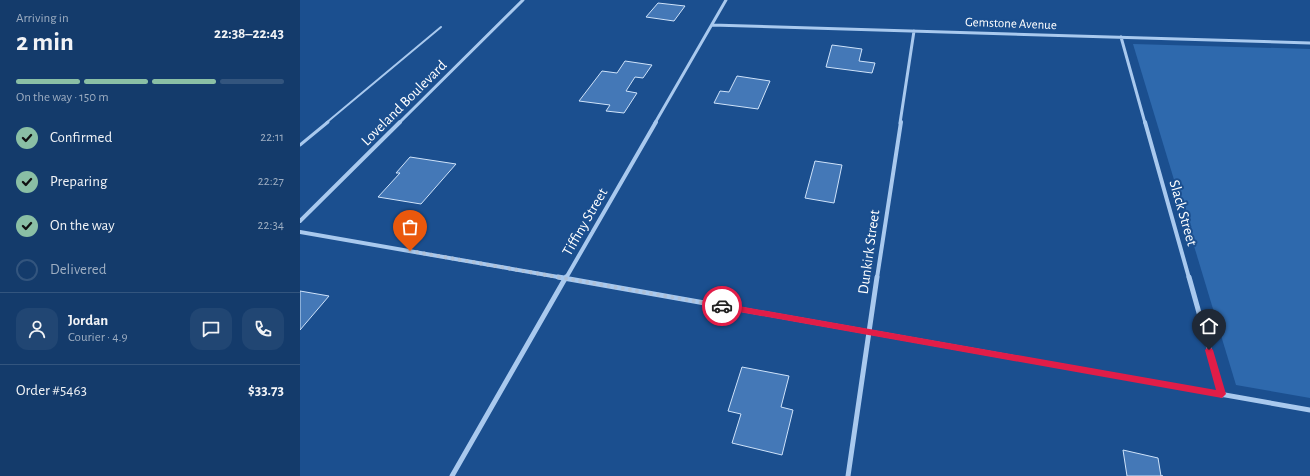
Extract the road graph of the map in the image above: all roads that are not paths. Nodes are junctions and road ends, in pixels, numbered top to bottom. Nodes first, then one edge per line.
1 (523, 0) edge
2 (726, 0) edge
3 (712, 25) junction
4 (441, 27) dead end
5 (914, 31) junction
6 (1121, 37) junction
7 (1310, 43) edge
8 (300, 145) edge
9 (300, 221) edge
10 (300, 232) edge
11 (566, 278) junction
12 (870, 332) junction
13 (1222, 394) junction
14 (1310, 410) edge
15 (452, 476) edge
16 (848, 476) edge

1 - 9 street, Loveland Boulevard
2 - 3 street, Tiffiny Street
3 - 5 street, Gemstone Avenue
3 - 11 street, Tiffiny Street
4 - 8 lane
5 - 6 street, Gemstone Avenue
5 - 12 street, Dunkirk Street
6 - 7 street, Gemstone Avenue
6 - 13 street, Slack Street
10 - 11 street
11 - 12 street
11 - 15 street, Tiffiny Street
12 - 13 street
12 - 16 street, Dunkirk Street
13 - 14 street

